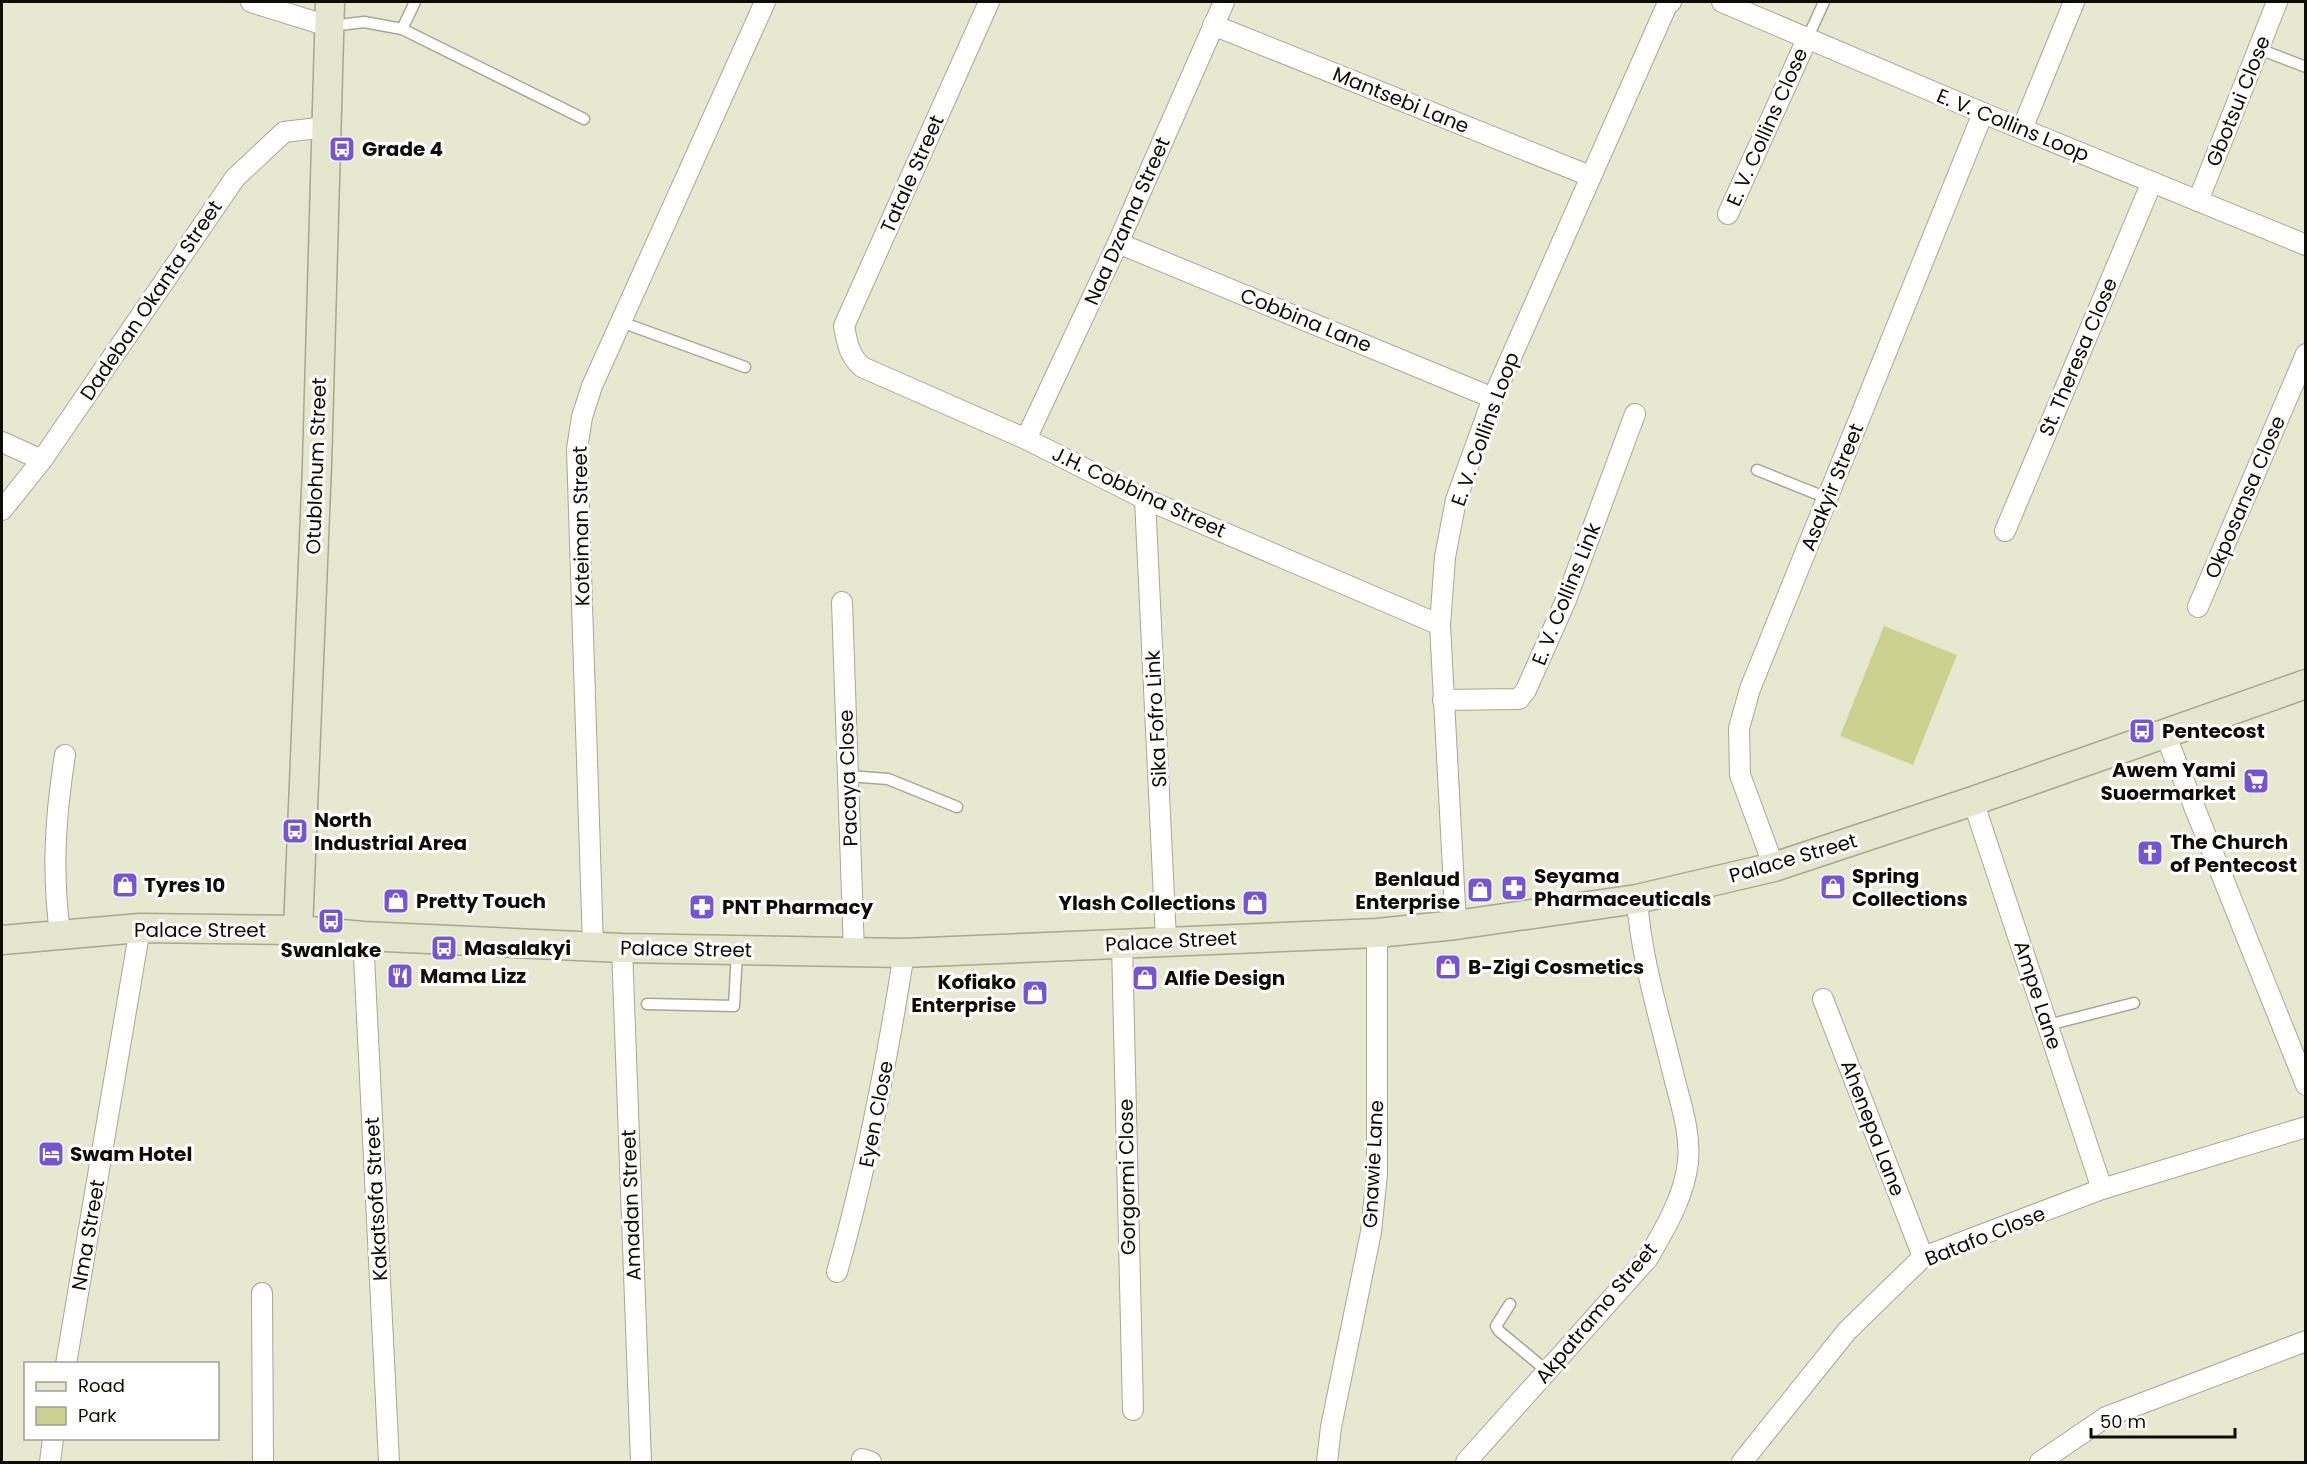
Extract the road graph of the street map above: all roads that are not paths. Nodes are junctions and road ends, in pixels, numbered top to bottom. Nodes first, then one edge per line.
1 (251, 2) edge
2 (415, 2) edge
3 (765, 2) edge
4 (989, 2) edge
5 (1224, 2) edge
6 (1671, 2) edge
7 (1722, 2) edge
8 (1824, 2) edge
9 (2074, 2) edge
10 (2277, 2) edge
11 (329, 14) edge
12 (1213, 25) junction
13 (402, 29) junction
14 (1807, 39) junction
15 (2259, 49) junction
16 (2306, 67) edge
17 (1983, 113) junction
18 (584, 119) dead end
19 (326, 128) junction
20 (2022, 129) junction
21 (1590, 176) junction
22 (2152, 182) junction
23 (2198, 201) junction
24 (1728, 214) dead end
25 (1118, 243) junction
26 (2306, 245) edge
27 (621, 322) junction
28 (848, 348) joint
29 (2306, 354) edge
30 (745, 367) dead end
31 (1493, 398) junction
32 (1635, 414) dead end
33 (1026, 438) junction
34 (2, 442) edge
35 (42, 460) junction
36 (1756, 470) dead end
37 (1827, 498) junction
38 (1145, 499) junction
39 (2, 510) edge
40 (2005, 531) dead end
41 (842, 602) dead end
42 (2198, 607) dead end
43 (1440, 625) junction
44 (2306, 684) edge
45 (1443, 700) junction
46 (2165, 734) junction
47 (65, 755) dead end
48 (848, 776) junction
49 (1974, 801) junction
50 (957, 807) dead end
51 (1774, 867) junction
52 (1637, 899) junction
53 (1456, 925) junction
54 (140, 928) junction
55 (298, 930) junction
56 (1377, 933) junction
57 (60, 934) junction
58 (363, 936) junction
59 (2, 940) edge
60 (1166, 940) junction
61 (1122, 943) junction
62 (593, 946) junction
63 (622, 948) junction
64 (737, 951) junction
65 (854, 953) junction
66 (904, 953) junction
67 (1823, 999) dead end
68 (2134, 1003) dead end
69 (647, 1004) dead end
70 (2048, 1025) junction
71 (2306, 1085) edge
72 (2306, 1127) edge
73 (2102, 1189) junction
74 (1923, 1257) junction
75 (837, 1272) dead end
76 (262, 1293) dead end
77 (1510, 1304) dead end
78 (2306, 1341) edge
79 (66, 1362) edge
80 (1547, 1371) junction
81 (1133, 1410) dead end
82 (53, 1440) edge
83 (50, 1462) edge
84 (263, 1462) edge
85 (389, 1462) edge
86 (641, 1462) edge
87 (1327, 1462) edge
88 (1466, 1462) edge
89 (1742, 1462) edge
90 (2040, 1462) edge

1 - 11 street
2 - 13 lane
3 - 27 street, Koteiman Street
4 - 28 street, Tatale Street
5 - 12 street, Naa Dzama Street
6 - 21 street, E. V. Collins Loop
7 - 14 street, E. V. Collins Loop
8 - 14 lane
9 - 20 street
10 - 15 street, Gbotsui Close
11 - 13 lane
11 - 19 street, Otublohum Street
12 - 21 street, Mantsebi Lane
12 - 25 street, Naa Dzama Street
13 - 18 lane
14 - 17 street, E. V. Collins Loop
14 - 24 street, E. V. Collins Close
15 - 16 lane
15 - 23 street, Gbotsui Close
17 - 20 street, E. V. Collins Loop
17 - 37 street, Asakyir Street
19 - 35 street, Dadeban Okanta Street
19 - 55 street, Otublohum Street
20 - 22 street, E. V. Collins Loop
21 - 31 street, E. V. Collins Loop
22 - 23 street, E. V. Collins Loop
22 - 40 street, St. Theresa Close
23 - 26 street, E. V. Collins Loop
25 - 31 street, Cobbina Lane
25 - 33 street, Naa Dzama Street
27 - 30 lane
27 - 62 street, Koteiman Street
28 - 33 street, J.H. Cobbina Street
29 - 42 street, Okposansa Close
31 - 43 street, E. V. Collins Loop
32 - 45 street, E. V. Collins Link
33 - 38 street, J.H. Cobbina Street
34 - 35 street
35 - 39 street, Dadeban Okanta Street
36 - 37 lane
37 - 51 street, Asakyir Street
38 - 43 street, J.H. Cobbina Street
38 - 60 street, Sika Fofro Link
41 - 48 street, Pacaya Close
43 - 45 street, E. V. Collins Loop
44 - 46 street, Palace Street
45 - 53 street, E. V. Collins Loop
46 - 49 street, Palace Street
46 - 71 street
47 - 57 street
48 - 50 lane
48 - 65 street, Pacaya Close
49 - 51 street, Palace Street
49 - 70 street, Ampe Lane
51 - 52 street, Palace Street
52 - 53 street, Palace Street
52 - 80 street, Akpatramo Street
53 - 56 street, Palace Street
54 - 55 street, Palace Street
54 - 57 street, Palace Street
54 - 79 street, Nma Street
55 - 58 street, Palace Street
56 - 60 street, Palace Street
56 - 87 street, Gnawie Lane
57 - 59 street, Palace Street
58 - 62 street, Palace Street
58 - 85 street, Kakatsofa Street
60 - 61 street, Palace Street
61 - 66 street, Palace Street
61 - 81 street, Gorgormi Close
62 - 63 street, Palace Street
63 - 64 street, Palace Street
63 - 86 street, Amadan Street
64 - 65 street, Palace Street
64 - 69 lane
65 - 66 street, Palace Street
66 - 75 street, Eyen Close
67 - 74 street, Ahenepa Lane
68 - 70 lane
70 - 73 street, Ampe Lane
72 - 73 street, Batafo Close
73 - 74 street, Batafo Close
74 - 89 street, Batafo Close
76 - 84 street
77 - 80 lane
78 - 90 street
80 - 88 street, Akpatramo Street
82 - 83 street

